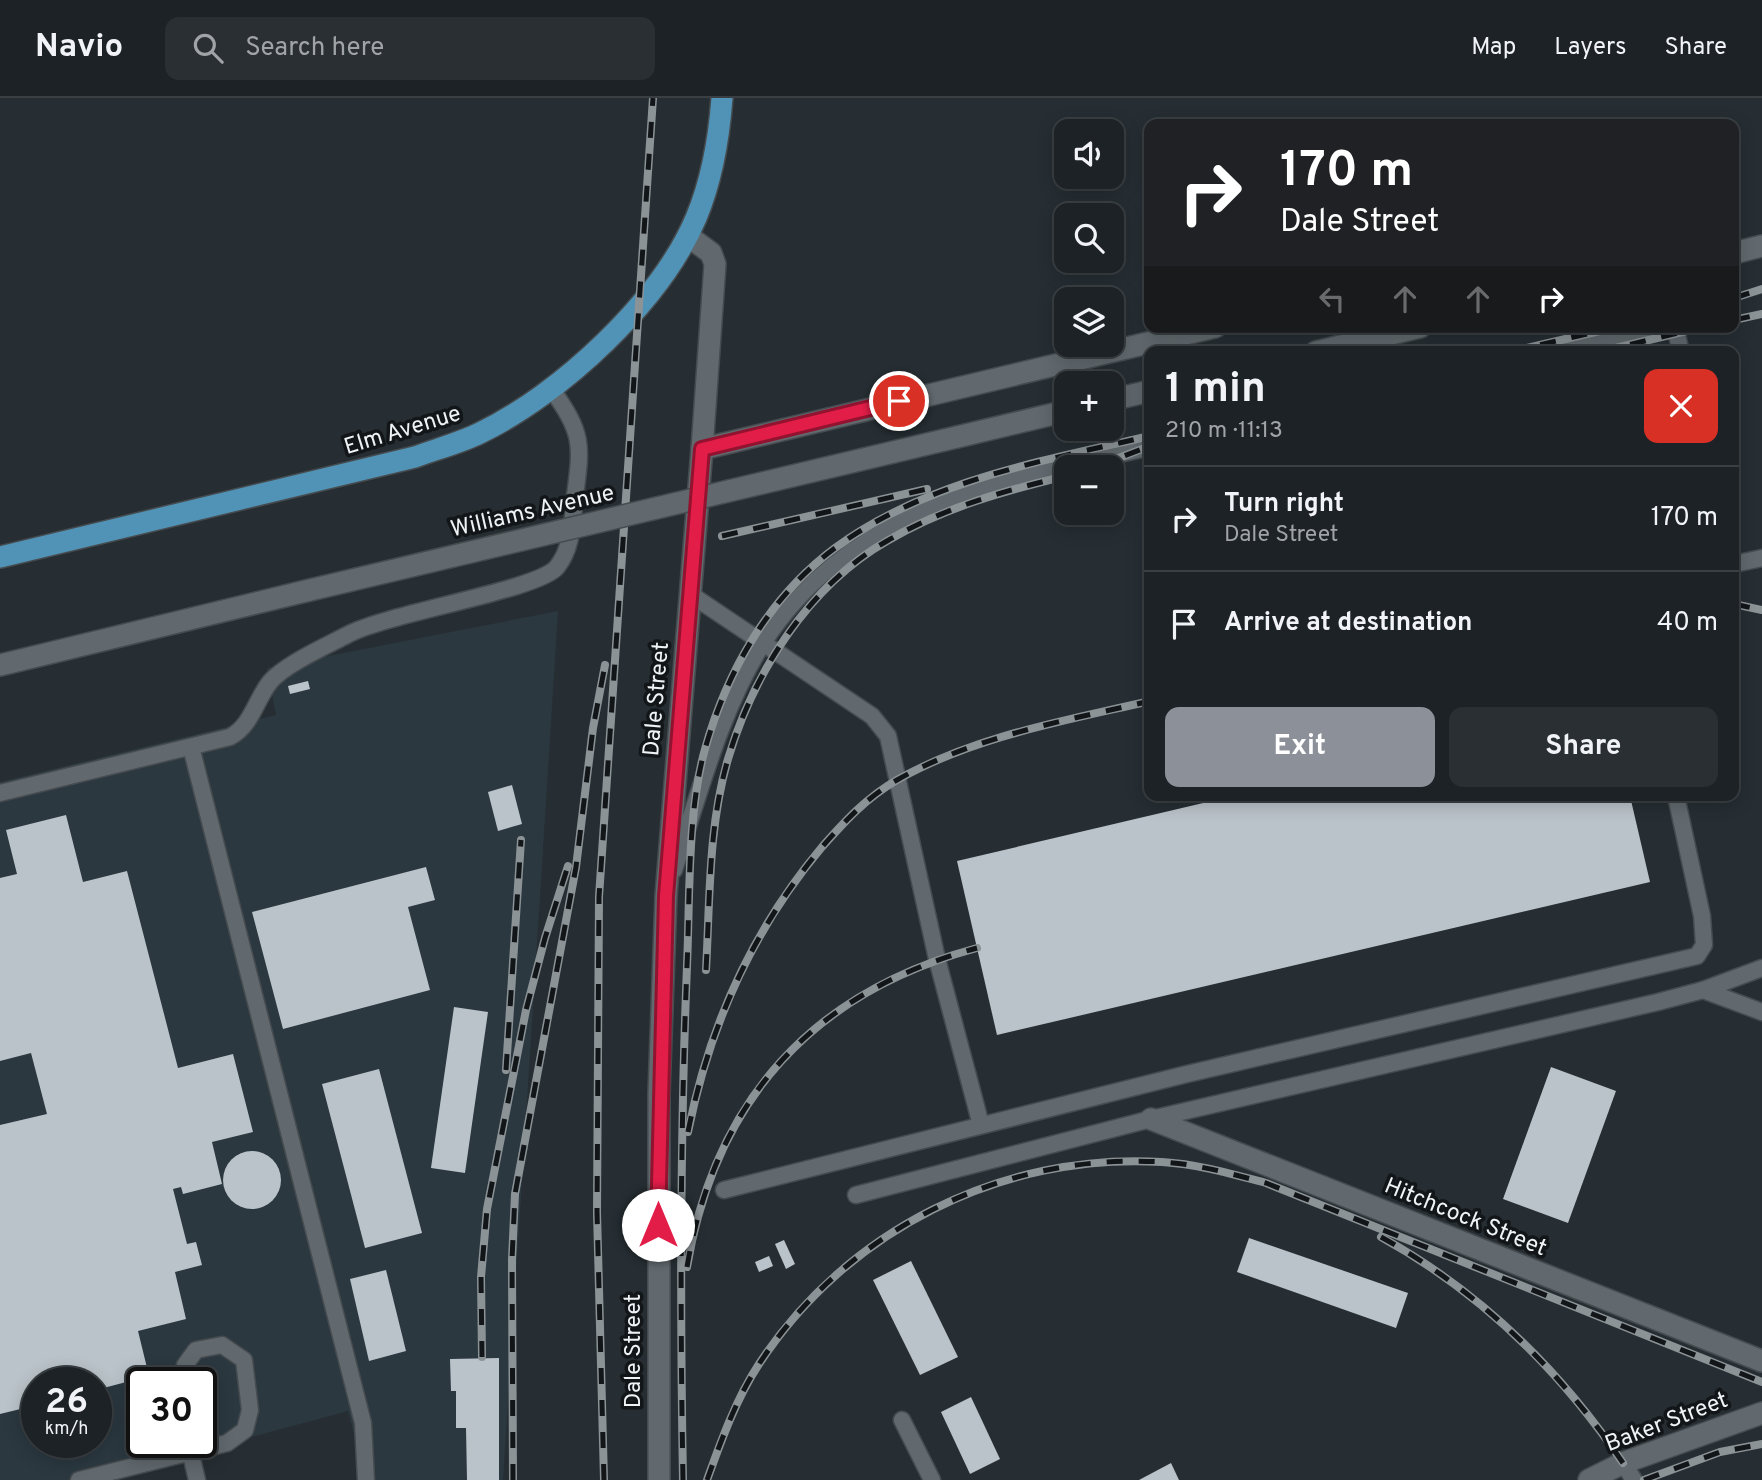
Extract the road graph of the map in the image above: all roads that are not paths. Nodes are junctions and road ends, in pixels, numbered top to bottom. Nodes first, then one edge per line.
1 (722, 98) edge
2 (688, 236) junction
3 (1762, 246) edge
4 (1739, 252) edge
5 (1190, 333) edge
6 (1395, 333) edge
7 (1640, 333) edge
8 (1341, 346) edge
9 (1585, 346) edge
10 (551, 388) junction
11 (1144, 392) edge
12 (1124, 397) edge
13 (1054, 414) edge
14 (1144, 448) edge
15 (702, 449) junction
16 (0, 556) edge
17 (1762, 558) edge
18 (1739, 563) edge
19 (690, 594) junction
20 (763, 643) junction
21 (4, 662) edge
22 (191, 747) junction
23 (0, 793) edge
24 (1677, 801) edge
25 (666, 896) junction
26 (1762, 968) edge
27 (1703, 990) junction
28 (1762, 1012) edge
29 (1151, 1119) junction
30 (981, 1125) junction
31 (724, 1190) dead end
32 (856, 1195) dead end
33 (1762, 1361) edge
34 (185, 1367) edge
35 (1762, 1413) edge
36 (902, 1420) dead end
37 (217, 1444) edge
38 (150, 1458) edge
39 (191, 1458) edge
40 (1628, 1472) edge
41 (79, 1480) edge
42 (197, 1480) edge
43 (366, 1480) edge
44 (659, 1480) edge
45 (932, 1480) edge
46 (1589, 1480) edge

1 - 2 main road, Elm Avenue
2 - 10 main road, Elm Avenue
2 - 15 street, Dale Street
3 - 4 street
5 - 15 street
6 - 8 street
7 - 9 lane
10 - 16 main road, Elm Avenue
10 - 22 lane
11 - 12 street
13 - 21 street, Williams Avenue, bridge
14 - 20 lane
15 - 19 street, Dale Street
17 - 18 lane
19 - 20 lane
19 - 25 street, Dale Street
20 - 25 lane
20 - 30 lane
22 - 23 lane
22 - 43 lane
24 - 30 lane
25 - 44 street, Dale Street
26 - 27 lane
27 - 28 lane
27 - 29 lane
29 - 32 lane
29 - 33 street, Hitchcock Street
30 - 31 lane
34 - 37 lane
35 - 40 street, Baker Street
36 - 45 lane
38 - 41 lane
39 - 42 lane
40 - 46 street, Baker Street

